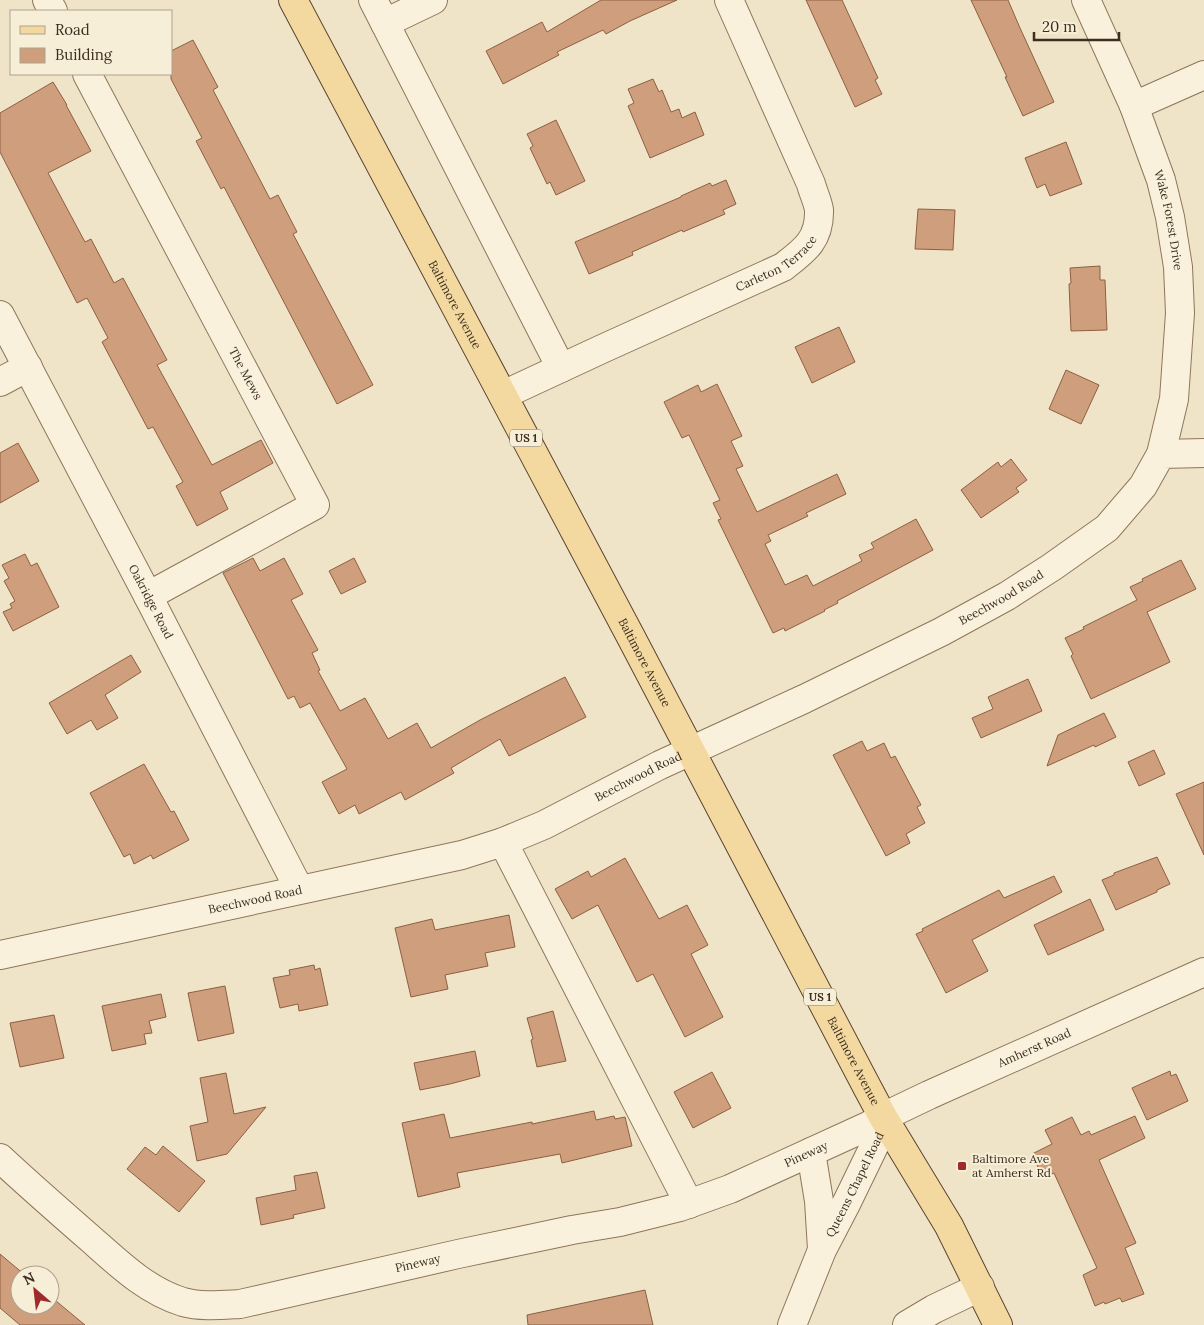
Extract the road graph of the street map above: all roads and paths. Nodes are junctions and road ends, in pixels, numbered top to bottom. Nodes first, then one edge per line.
1 (293, 0) edge
2 (434, 0) edge
3 (729, 0) edge
4 (1086, 0) edge
5 (379, 11) edge
6 (87, 75) edge
7 (1204, 75) edge
8 (1134, 106) junction
9 (0, 315) edge
10 (28, 367) junction
11 (561, 368) junction
12 (0, 382) edge
13 (503, 395) junction
14 (1204, 453) edge
15 (1161, 454) junction
16 (148, 596) junction
17 (691, 750) junction
18 (503, 842) junction
19 (299, 889) junction
20 (0, 954) edge
21 (1204, 972) edge
22 (875, 1122) junction
23 (811, 1152) junction
24 (0, 1158) edge
25 (689, 1204) junction
26 (822, 1250) junction
27 (980, 1287) junction
28 (792, 1325) edge
29 (907, 1325) edge
30 (998, 1325) edge

1 - 13 main road, Baltimore Avenue / US 1
2 - 5 street
3 - 11 street, Carleton Terrace
4 - 8 street, Wake Forest Drive
5 - 11 street
6 - 16 street, The Mews
7 - 8 street
8 - 15 street, Wake Forest Drive
9 - 10 street, Oakridge Road
10 - 12 street
10 - 16 street, Oakridge Road
11 - 13 street, Carleton Terrace
13 - 17 main road, Baltimore Avenue / US 1
14 - 15 street
15 - 17 street, Beechwood Road
16 - 19 street, Oakridge Road
17 - 18 street, Beechwood Road
17 - 22 main road, Baltimore Avenue / US 1
18 - 19 street, Beechwood Road
18 - 25 street
19 - 20 street, Beechwood Road
21 - 22 street, Amherst Road
22 - 23 street, Pineway
22 - 26 street, Queens Chapel Road
22 - 27 main road, Baltimore Avenue / US 1
23 - 25 street, Pineway
23 - 26 street, Queens Chapel Road
24 - 25 street, Pineway
26 - 28 street, Queens Chapel Road
27 - 29 street
27 - 30 main road, Baltimore Avenue / US 1

